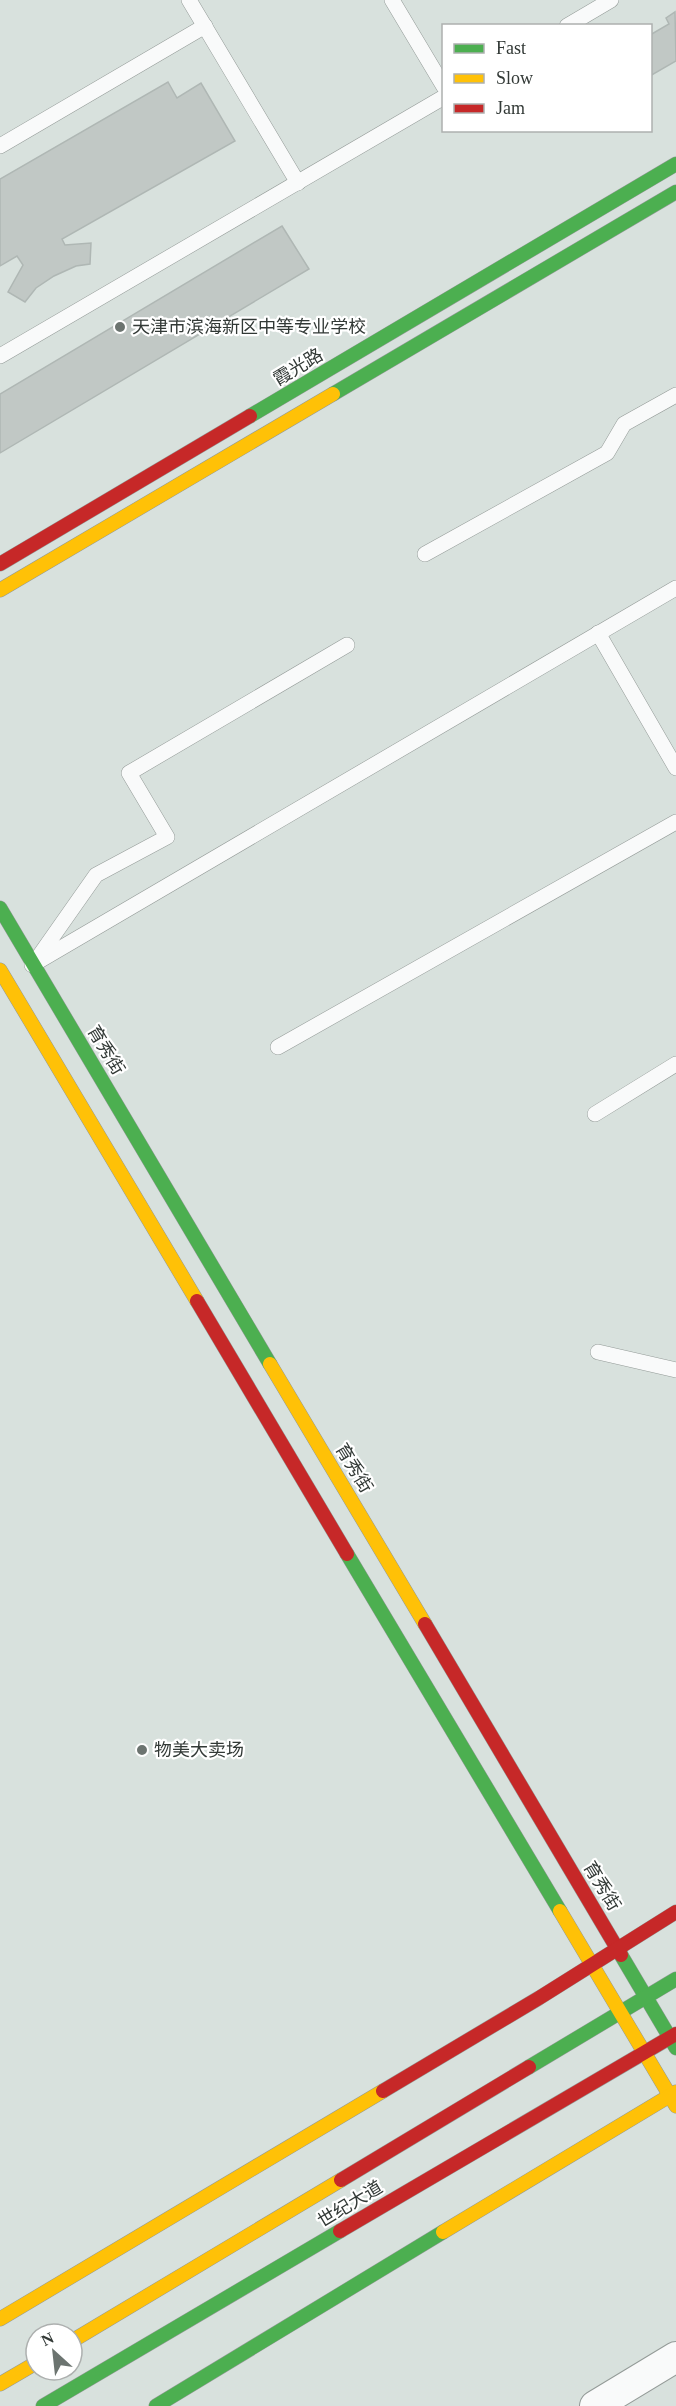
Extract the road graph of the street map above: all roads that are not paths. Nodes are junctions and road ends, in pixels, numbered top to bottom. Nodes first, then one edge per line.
1 (189, 0) edge
2 (392, 0) edge
3 (611, 0) edge
4 (570, 24) edge
5 (205, 26) junction
6 (442, 84) edge
7 (442, 99) edge
8 (0, 146) edge
9 (676, 164) edge
10 (298, 183) junction
11 (676, 192) edge
12 (0, 357) edge
13 (676, 395) edge
14 (425, 554) dead end
15 (0, 564) edge
16 (676, 588) edge
17 (0, 590) edge
18 (598, 633) junction
19 (347, 645) dead end
20 (676, 768) edge
21 (676, 822) edge
22 (0, 908) edge
23 (34, 964) junction
24 (2, 974) edge
25 (278, 1047) dead end
26 (676, 1064) edge
27 (595, 1114) dead end
28 (598, 1352) dead end
29 (676, 1370) edge
30 (676, 1912) edge
31 (618, 1948) junction
32 (593, 1965) junction
33 (676, 1979) edge
34 (648, 1997) junction
35 (621, 2013) junction
36 (674, 2039) edge
37 (645, 2051) junction
38 (674, 2098) edge
39 (0, 2319) edge
40 (84, 2334) edge
41 (676, 2357) edge
42 (24, 2370) edge
43 (0, 2384) edge
44 (43, 2406) edge
45 (156, 2406) edge
46 (595, 2406) edge

1 - 5 lane
2 - 6 lane
3 - 4 lane
5 - 8 lane
5 - 10 lane
7 - 10 lane
9 - 15 street, 霞光路
10 - 12 lane
11 - 17 street
13 - 14 lane
16 - 18 lane
18 - 20 lane
18 - 23 lane
19 - 23 lane
21 - 25 lane
22 - 23 street, 育秀街
23 - 24 lane
23 - 31 street, 育秀街
24 - 32 street
26 - 27 lane
28 - 29 lane
30 - 31 street
31 - 32 street
31 - 34 street, 育秀街
32 - 35 street
32 - 39 street
33 - 34 street, 世纪大道
34 - 35 street, 世纪大道
34 - 36 street, 育秀街
35 - 37 street
35 - 40 street, 世纪大道
36 - 37 street, 世纪大道
37 - 38 street
37 - 44 street, 世纪大道
38 - 45 street
41 - 46 street
42 - 43 street

